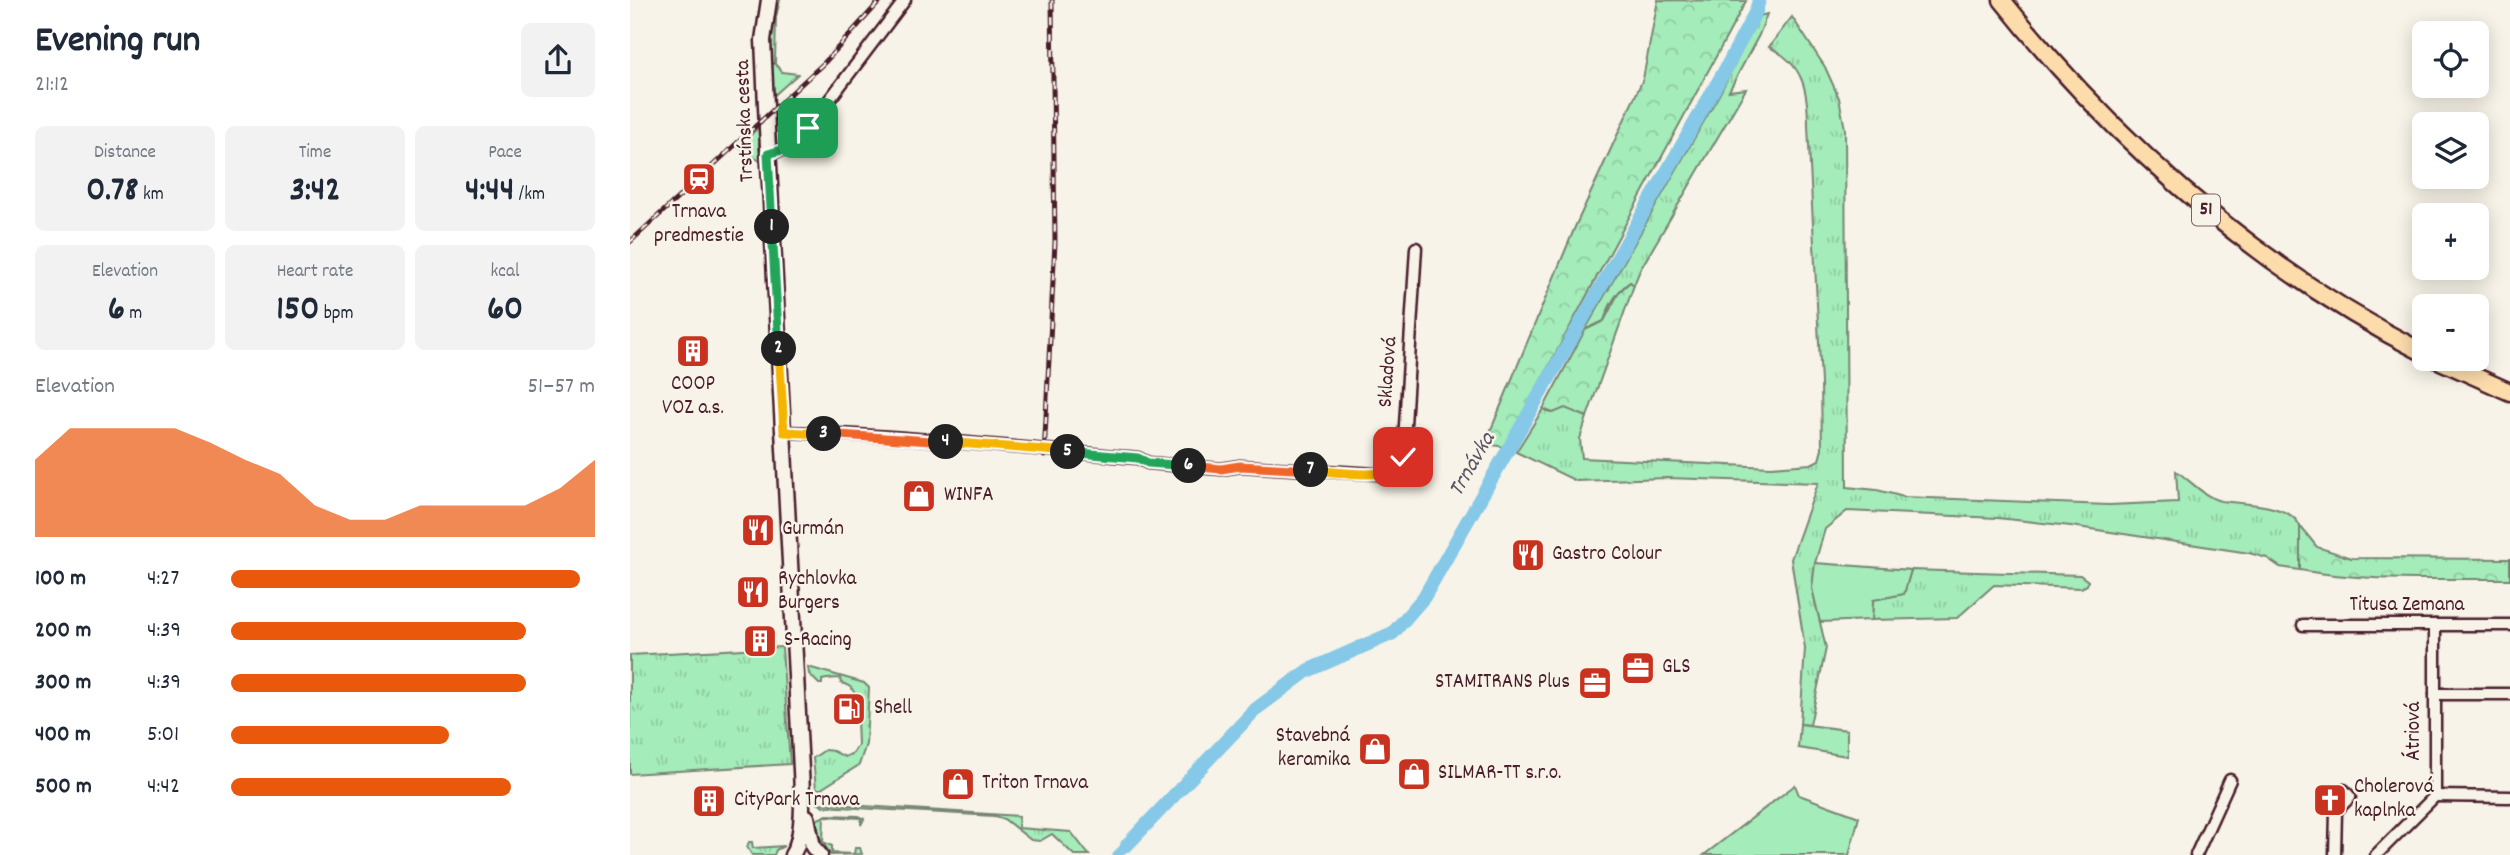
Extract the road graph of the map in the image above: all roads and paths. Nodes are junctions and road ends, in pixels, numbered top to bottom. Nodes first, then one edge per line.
1 (769, 0) edge
2 (905, 0) edge
3 (2002, 0) edge
4 (768, 154) junction
5 (1416, 248) dead end
6 (2412, 345) edge
7 (2463, 371) edge
8 (2510, 392) edge
9 (784, 432) junction
10 (2303, 625) dead end
11 (2435, 625) junction
12 (2510, 625) edge
13 (2434, 694) junction
14 (2510, 694) edge
15 (2230, 780) dead end
16 (802, 785) junction
17 (2344, 790) dead end
18 (2435, 796) junction
19 (2510, 797) edge
20 (817, 851) edge
21 (795, 852) edge
22 (2196, 855) edge
23 (2335, 855) edge
24 (2376, 855) edge

1 - 4 main road, Trstínska cesta
2 - 4 street
3 - 6 main road, 51
4 - 9 main road, Trstínska cesta
5 - 9 street, Skladová
7 - 8 main road
9 - 16 main road, Trstínska cesta
10 - 11 street, Titusa Zemana
11 - 12 street, Titusa Zemana
11 - 13 street, Átriová
13 - 14 street
13 - 18 street, Átriová
15 - 22 street
16 - 20 main road, Trstínska cesta
16 - 21 main road, Trstínska cesta
17 - 23 street
18 - 19 street
18 - 24 street
20 - 21 main road, Trstínska cesta

